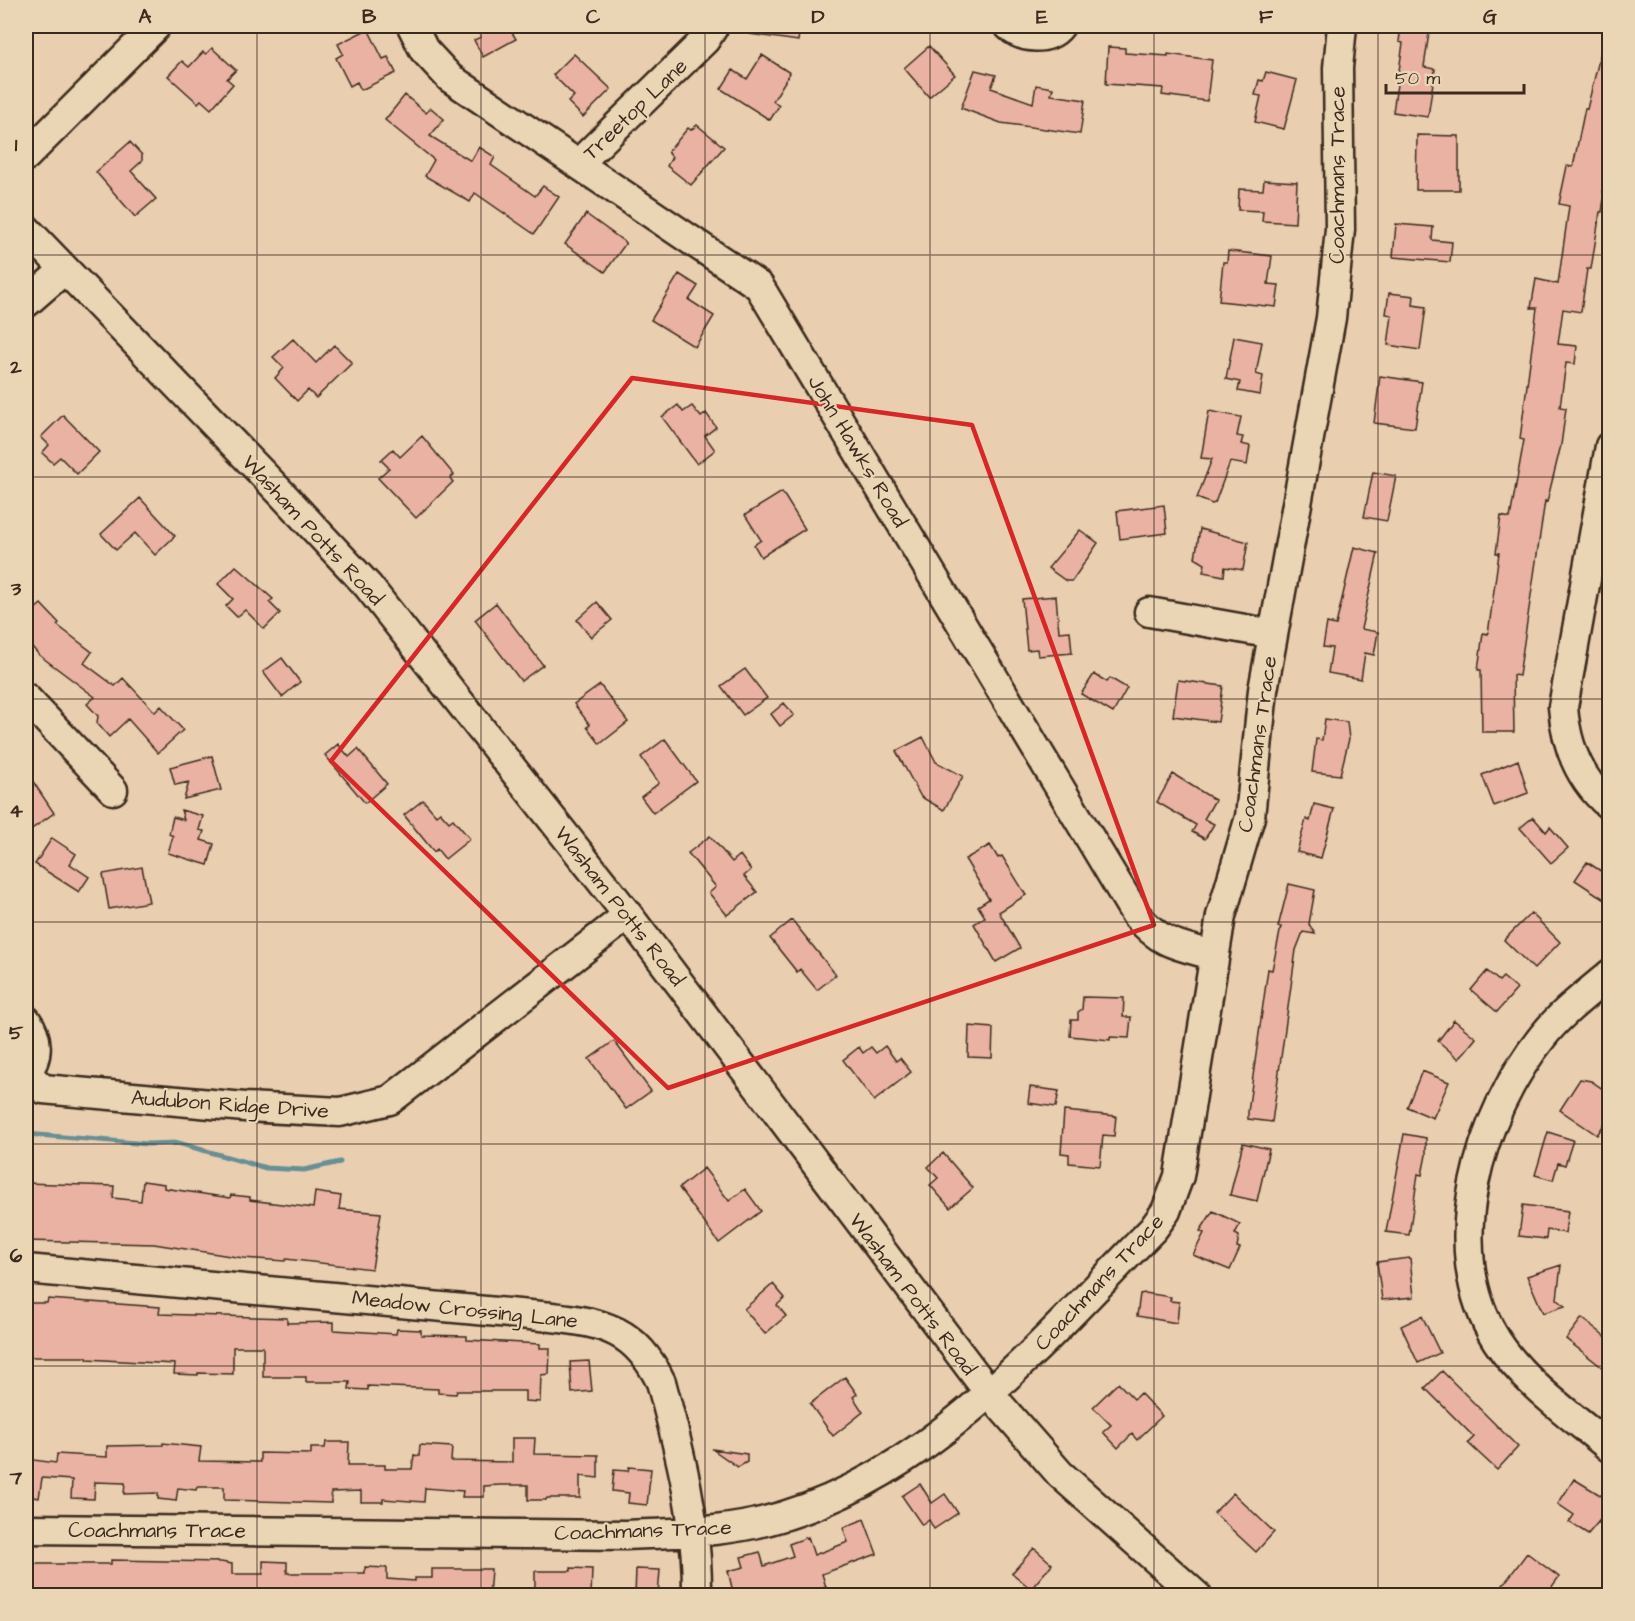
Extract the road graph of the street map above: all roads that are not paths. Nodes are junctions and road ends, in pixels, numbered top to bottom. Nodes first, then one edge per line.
1 (156, 26) edge
2 (412, 26) edge
3 (714, 26) edge
4 (1009, 26) edge
5 (1060, 26) edge
6 (1342, 26) edge
7 (26, 156) edge
8 (578, 164) junction
9 (26, 229) edge
10 (64, 270) junction
11 (26, 303) edge
12 (1610, 446) edge
13 (1149, 612) dead end
14 (1273, 634) junction
15 (30, 713) edge
16 (113, 790) dead end
17 (1610, 806) edge
18 (628, 915) junction
19 (1213, 955) junction
20 (1610, 974) edge
21 (26, 1020) edge
22 (26, 1073) edge
23 (26, 1269) edge
24 (990, 1394) junction
25 (1610, 1448) edge
26 (26, 1529) edge
27 (696, 1531) junction
28 (697, 1596) edge
29 (1197, 1596) edge

1 - 7 street
2 - 8 street, John Hawks Road
3 - 8 street, Treetop Lane
4 - 5 street
6 - 14 street, Coachmans Trace
8 - 19 street, John Hawks Road
9 - 10 street, Washam Potts Road
10 - 11 street
10 - 18 street, Washam Potts Road
12 - 17 street
13 - 14 street
14 - 19 street, Coachmans Trace
15 - 16 street
18 - 22 street, Audubon Ridge Drive
18 - 24 street, Washam Potts Road
19 - 24 street, Coachmans Trace
20 - 25 street
21 - 22 street, Audubon Ridge Drive
23 - 27 street, Meadow Crossing Lane
24 - 27 street, Coachmans Trace
24 - 29 street, Washam Potts Road
26 - 27 street, Coachmans Trace
27 - 28 street, Meadow Crossing Lane

